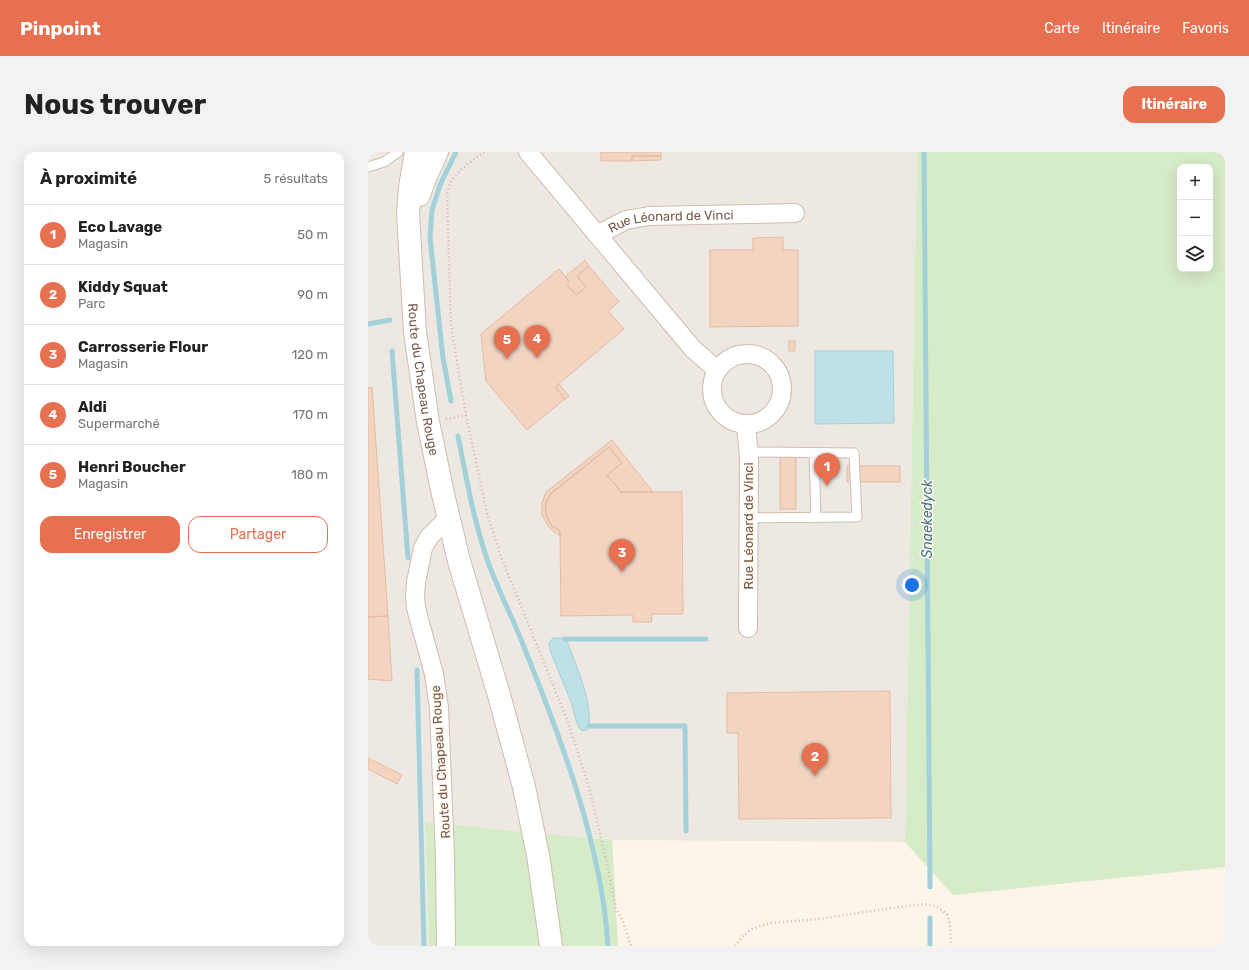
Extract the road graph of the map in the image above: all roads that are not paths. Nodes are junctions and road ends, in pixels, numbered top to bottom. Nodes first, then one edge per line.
1 (398, 152) edge
2 (416, 152) edge
3 (437, 152) edge
4 (528, 152) edge
5 (368, 167) edge
6 (795, 213) dead end
7 (597, 235) junction
8 (409, 239) junction
9 (717, 370) junction
10 (746, 424) junction
11 (749, 452) junction
12 (814, 453) junction
13 (448, 518) junction
14 (748, 518) junction
15 (816, 518) junction
16 (748, 628) dead end
17 (446, 946) edge
18 (551, 946) edge

1 - 5 lane
2 - 8 street, Route du Chapeau Rouge
3 - 8 street, Route du Chapeau Rouge
4 - 7 street, Rue Léonard de Vinci
6 - 7 street, Rue Léonard de Vinci
7 - 9 street, Rue Léonard de Vinci
8 - 13 street, Route du Chapeau Rouge
9 - 10 street
9 - 10 street
10 - 11 street, Rue Léonard de Vinci
11 - 12 lane
11 - 14 street, Rue Léonard de Vinci
12 - 15 lane
12 - 15 lane
13 - 17 street, Route du Chapeau Rouge
13 - 18 street, Route du Chapeau Rouge
14 - 15 lane
14 - 16 street, Rue Léonard de Vinci

